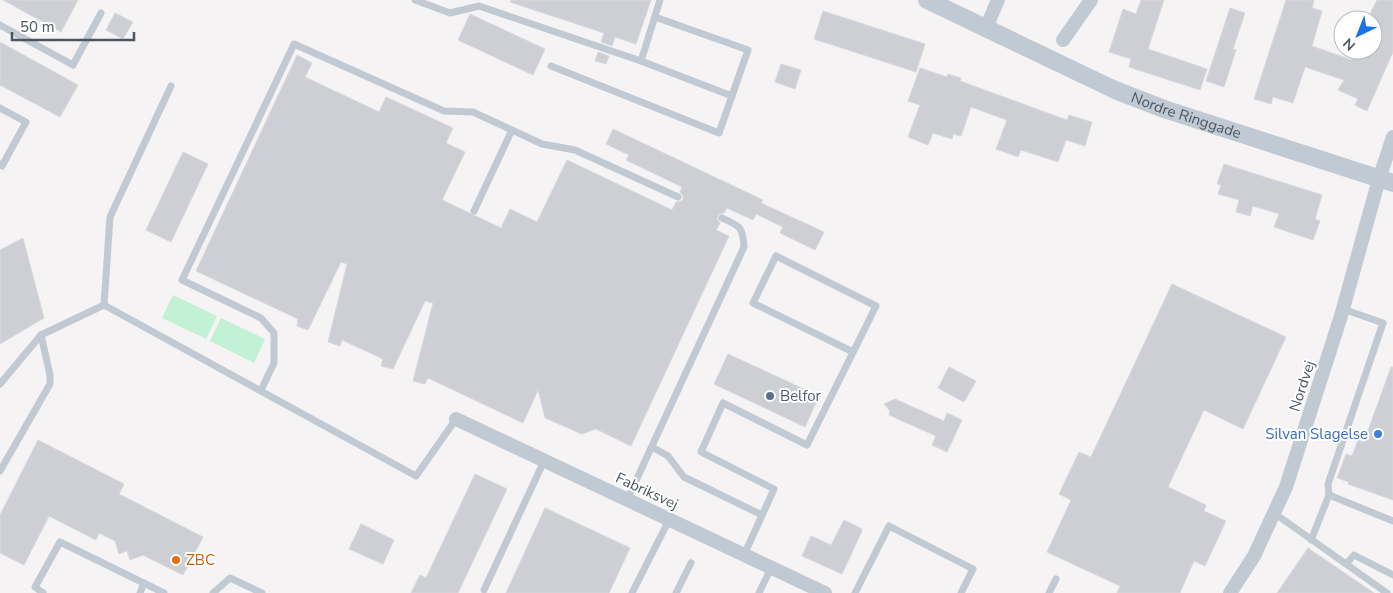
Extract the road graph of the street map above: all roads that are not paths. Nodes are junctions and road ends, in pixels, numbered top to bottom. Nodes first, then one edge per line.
1 (415, 0) edge
2 (660, 0) edge
3 (927, 0) edge
4 (998, 0) edge
5 (1092, 0) edge
6 (101, 13) dead end
7 (655, 17) junction
8 (0, 25) edge
9 (986, 28) junction
10 (1063, 40) dead end
11 (641, 61) junction
12 (551, 66) dead end
13 (171, 86) dead end
14 (732, 96) junction
15 (0, 108) edge
16 (512, 130) junction
17 (1393, 137) edge
18 (0, 164) edge
19 (1386, 181) edge
20 (678, 196) dead end
21 (474, 211) dead end
22 (722, 218) dead end
23 (104, 305) junction
24 (1343, 309) junction
25 (41, 335) junction
26 (853, 352) junction
27 (0, 384) edge
28 (261, 390) junction
29 (456, 419) joint
30 (652, 446) junction
31 (544, 461) junction
32 (0, 471) edge
33 (1329, 495) junction
34 (627, 500) junction
35 (1274, 513) junction
36 (762, 515) junction
37 (669, 520) junction
38 (1393, 521) edge
39 (1312, 540) junction
40 (744, 555) junction
41 (691, 562) dead end
42 (1346, 564) junction
43 (771, 568) junction
44 (1393, 575) edge
45 (1056, 578) dead end
46 (144, 583) junction
47 (484, 590) dead end
48 (43, 593) edge
49 (140, 593) edge
50 (164, 593) edge
51 (213, 593) edge
52 (262, 593) edge
53 (632, 593) edge
54 (676, 593) edge
55 (760, 593) edge
56 (825, 593) edge
57 (856, 593) edge
58 (961, 593) edge
59 (1049, 593) edge
60 (1230, 593) edge
61 (1387, 593) edge

1 - 11 lane
2 - 7 lane
3 - 9 street, Nordre Ringgade
4 - 9 street
5 - 10 street
6 - 8 lane
7 - 11 lane
7 - 14 lane
9 - 19 street, Nordre Ringgade
11 - 14 lane
12 - 14 lane
13 - 23 lane
15 - 18 lane
16 - 20 lane
16 - 21 lane
16 - 28 lane
17 - 19 street, Nordvej
19 - 24 street, Nordvej
22 - 30 lane
23 - 25 lane
23 - 28 lane
24 - 33 lane
24 - 35 street, Nordvej
25 - 27 lane
25 - 32 lane
26 - 26 lane
26 - 36 lane
28 - 29 lane
29 - 31 street, Fabriksvej
30 - 34 lane
30 - 36 lane
31 - 34 street, Fabriksvej
31 - 47 lane
33 - 38 lane
33 - 39 lane
34 - 37 street, Fabriksvej
35 - 39 lane
35 - 60 street, Nordvej
36 - 40 lane
37 - 40 street, Fabriksvej
37 - 53 lane
39 - 42 lane
40 - 43 street, Fabriksvej
41 - 54 lane
42 - 44 lane
42 - 61 lane
43 - 55 lane
43 - 56 street, Fabriksvej
45 - 59 lane
46 - 48 lane
46 - 49 lane
46 - 50 lane
51 - 52 lane
57 - 58 lane

